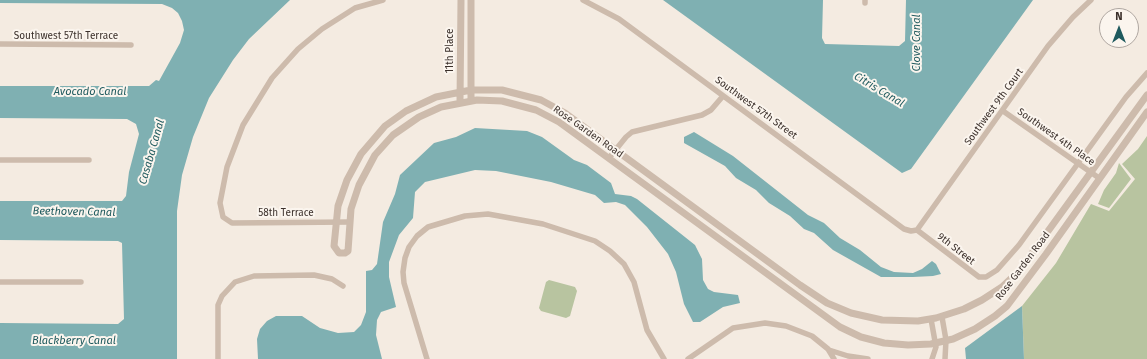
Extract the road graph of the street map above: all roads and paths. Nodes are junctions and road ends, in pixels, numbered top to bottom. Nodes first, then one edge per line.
1 (383, 0) edge
2 (461, 0) edge
3 (471, 0) edge
4 (583, 0) edge
5 (1091, 0) edge
6 (0, 44) edge
7 (131, 45) dead end
8 (1147, 73) edge
9 (471, 90) junction
10 (460, 91) junction
11 (1147, 95) edge
12 (723, 96) junction
13 (471, 101) junction
14 (460, 102) junction
15 (1003, 111) junction
16 (1147, 112) edge
17 (615, 149) junction
18 (609, 158) junction
19 (0, 160) edge
20 (89, 160) dead end
21 (1077, 163) junction
22 (1091, 172) junction
23 (1099, 178) junction
24 (336, 222) junction
25 (350, 222) junction
26 (917, 230) junction
27 (986, 277) joint
28 (0, 282) edge
29 (82, 282) dead end
30 (343, 286) dead end
31 (942, 317) junction
32 (931, 319) junction
33 (946, 340) junction
34 (936, 343) junction
35 (828, 350) junction
36 (858, 358) edge
37 (218, 359) edge
38 (427, 359) edge
39 (664, 359) edge
40 (688, 359) edge
41 (834, 359) edge
42 (868, 359) edge
43 (932, 359) edge
44 (945, 359) edge

1 - 24 street, 58th Terrace
2 - 10 street, 11th Place
3 - 9 street, 11th Place
4 - 12 street, Southwest 57th Street
5 - 15 street, Southwest 9th Court
6 - 7 street, Southwest 57th Terrace
8 - 21 street, Rose Garden Road
9 - 10 street, Rose Garden Road
9 - 13 street, 11th Place
9 - 17 street, Rose Garden Road
10 - 14 street, 11th Place
10 - 24 street, Rose Garden Road
11 - 22 street, Rose Garden Road
12 - 17 street
12 - 26 street, Southwest 57th Street
13 - 14 street, Rose Garden Road
13 - 18 street, Rose Garden Road
14 - 25 street, Rose Garden Road
15 - 21 street, Southwest 4th Place
15 - 26 street, Southwest 9th Court
16 - 23 street, Rose Garden Road
17 - 18 street
17 - 32 street, Rose Garden Road
18 - 34 street, Rose Garden Road
19 - 20 street
21 - 22 street, Southwest 4th Place
21 - 27 street, Rose Garden Road
22 - 23 street, Southwest 4th Place
22 - 31 street, Rose Garden Road
23 - 33 street, Rose Garden Road
24 - 25 street, 58th Terrace
24 - 25 street, Rose Garden Road
26 - 27 street, 9th Street
28 - 29 street
30 - 37 street
31 - 32 street, Rose Garden Road
31 - 33 street
32 - 34 street
33 - 34 street, Rose Garden Road
33 - 44 street
34 - 43 street
35 - 36 street
35 - 40 street
35 - 41 street
36 - 42 street
38 - 39 street

